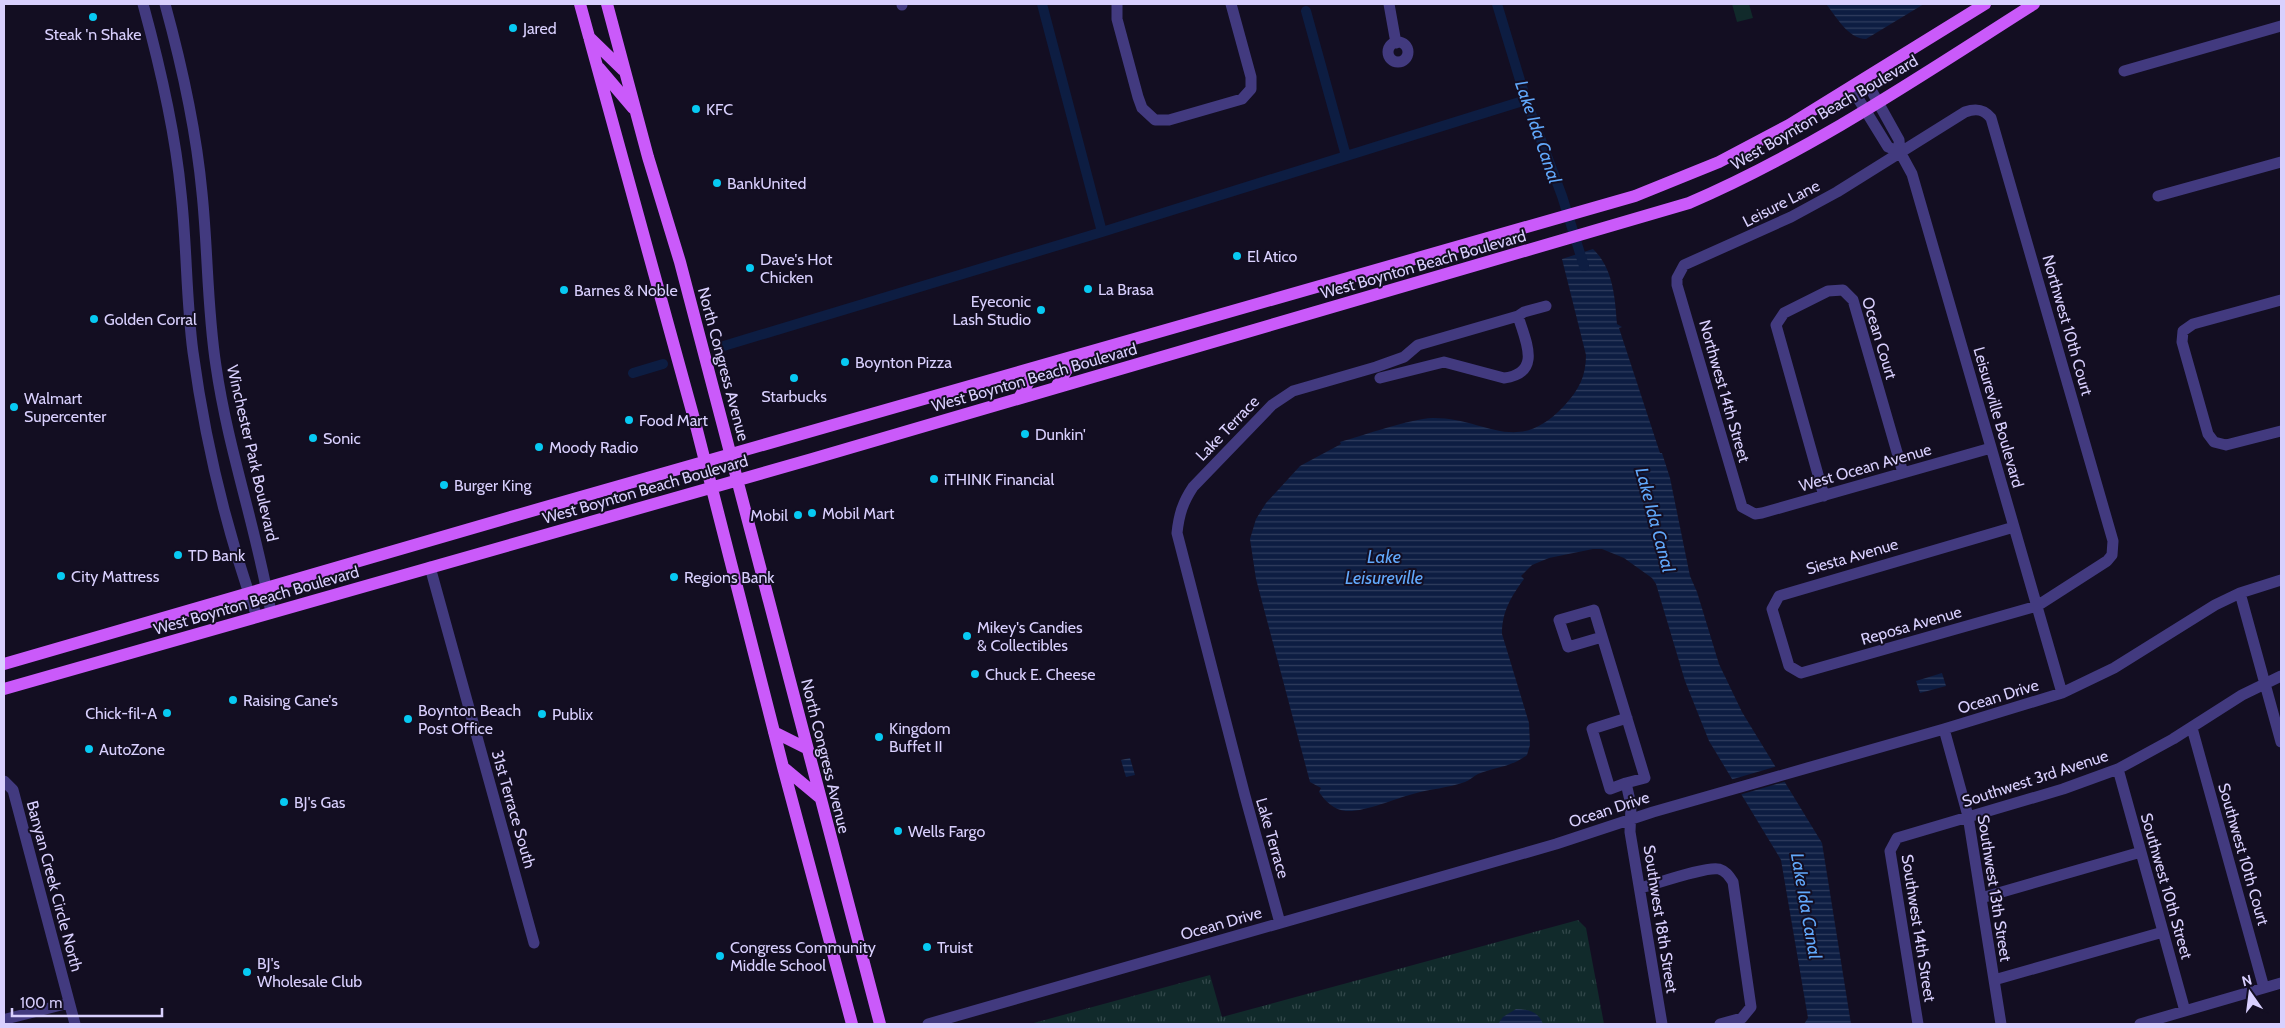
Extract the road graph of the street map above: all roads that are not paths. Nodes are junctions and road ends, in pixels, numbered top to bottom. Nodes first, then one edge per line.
1 (143, 4) edge
2 (165, 4) edge
3 (580, 4) edge
4 (607, 4) edge
5 (1117, 4) edge
6 (1231, 4) edge
7 (1389, 4) edge
8 (1985, 4) edge
9 (2034, 4) edge
10 (2281, 26) edge
11 (589, 37) junction
12 (1396, 43) dead end
13 (597, 66) junction
14 (624, 71) junction
15 (2124, 71) dead end
16 (1865, 79) junction
17 (1851, 87) junction
18 (1879, 102) junction
19 (635, 110) junction
20 (1866, 110) junction
21 (1900, 152) junction
22 (2281, 162) edge
23 (2158, 196) dead end
24 (1677, 278) joint
25 (2281, 300) edge
26 (1546, 306) dead end
27 (1518, 316) junction
28 (1075, 357) junction
29 (1037, 368) junction
30 (1380, 378) dead end
31 (1056, 387) junction
32 (1019, 398) junction
33 (2281, 431) edge
34 (1991, 448) junction
35 (731, 455) junction
36 (704, 462) junction
37 (1903, 473) junction
38 (738, 479) junction
39 (710, 487) junction
40 (1824, 496) junction
41 (1748, 512) joint
42 (2014, 527) junction
43 (430, 567) junction
44 (2281, 580) edge
45 (267, 588) junction
46 (249, 594) junction
47 (2240, 594) junction
48 (2037, 606) junction
49 (271, 613) junction
50 (257, 617) junction
51 (1602, 637) dead end
52 (4, 664) edge
53 (1794, 670) joint
54 (2281, 676) edge
55 (2265, 683) junction
56 (4, 689) edge
57 (2062, 693) junction
58 (1626, 718) junction
59 (2192, 728) junction
60 (1944, 729) junction
61 (774, 732) junction
62 (2281, 742) edge
63 (806, 748) junction
64 (782, 767) junction
65 (2118, 769) junction
66 (4, 781) edge
67 (1626, 783) junction
68 (819, 797) junction
69 (1968, 816) junction
70 (1631, 819) junction
71 (1897, 838) joint
72 (2141, 852) junction
73 (1640, 888) junction
74 (1981, 898) junction
75 (1280, 923) junction
76 (2163, 932) junction
77 (534, 943) dead end
78 (1994, 980) junction
79 (2281, 984) edge
80 (2264, 988) junction
81 (69, 1004) junction
82 (2185, 1011) junction
83 (6, 1019) dead end
84 (75, 1024) edge
85 (852, 1024) edge
86 (880, 1024) edge
87 (928, 1024) edge
88 (1662, 1024) edge
89 (1720, 1024) edge
90 (1918, 1024) edge
91 (2001, 1024) edge
92 (2140, 1024) edge

1 - 46 street
2 - 45 street, Winchester Park Boulevard
3 - 11 main road
4 - 14 main road, North Congress Avenue
5 - 6 street
7 - 12 street
8 - 16 main road, West Boynton Beach Boulevard
9 - 18 main road, West Boynton Beach Boulevard
10 - 15 street
11 - 13 main road
11 - 14 main road
13 - 19 main road
13 - 36 main road
14 - 19 main road, North Congress Avenue
16 - 17 main road, West Boynton Beach Boulevard
16 - 18 street, Leisureville Boulevard
17 - 20 street, Leisureville Boulevard
17 - 28 main road, West Boynton Beach Boulevard
18 - 20 main road, West Boynton Beach Boulevard
18 - 21 street, Leisureville Boulevard
19 - 35 main road, North Congress Avenue
20 - 21 street, Leisureville Boulevard
20 - 31 main road, West Boynton Beach Boulevard
21 - 24 street, Leisure Lane
21 - 34 street, Leisureville Boulevard
21 - 48 street, Northwest 10th Court
22 - 23 street
24 - 41 street, Northwest 14th Street
25 - 33 street
26 - 27 street, Lake Terrace
27 - 30 street
27 - 75 street, Lake Terrace
28 - 29 main road, West Boynton Beach Boulevard
28 - 31 main road
29 - 32 main road
29 - 35 main road, West Boynton Beach Boulevard
31 - 32 main road, West Boynton Beach Boulevard
32 - 38 main road, West Boynton Beach Boulevard
34 - 37 street, West Ocean Avenue
34 - 42 street, Leisureville Boulevard
35 - 36 main road, West Boynton Beach Boulevard
35 - 38 main road, North Congress Avenue
36 - 39 main road
36 - 45 main road, West Boynton Beach Boulevard
37 - 40 street, West Ocean Avenue
37 - 40 street, Ocean Court
38 - 39 main road, West Boynton Beach Boulevard
38 - 63 main road, North Congress Avenue
39 - 43 main road, West Boynton Beach Boulevard
39 - 61 main road
40 - 41 street, West Ocean Avenue
42 - 48 street, Leisureville Boulevard
42 - 53 street, Siesta Avenue
43 - 49 main road, West Boynton Beach Boulevard
43 - 77 street, 31st Terrace South
44 - 47 street, Ocean Drive
45 - 46 main road, West Boynton Beach Boulevard
45 - 49 street, Winchester Park Boulevard
46 - 50 street
46 - 52 main road, West Boynton Beach Boulevard
47 - 55 street
47 - 57 street, Ocean Drive
48 - 53 street, Reposa Avenue
48 - 57 street, Leisureville Boulevard
49 - 50 main road, West Boynton Beach Boulevard
50 - 56 main road, West Boynton Beach Boulevard
51 - 58 street
54 - 55 street, Southwest 3rd Avenue
55 - 59 street, Southwest 3rd Avenue
55 - 62 street
57 - 60 street, Ocean Drive
58 - 67 street
58 - 67 street
59 - 65 street, Southwest 3rd Avenue
59 - 80 street, Southwest 10th Court
60 - 69 street, Southwest 13th Street
60 - 70 street, Ocean Drive
61 - 63 main road
61 - 64 main road
63 - 68 main road, North Congress Avenue
64 - 68 main road
64 - 85 main road
65 - 69 street, Southwest 3rd Avenue
65 - 72 street, Southwest 10th Street
66 - 81 street, Banyan Creek Circle North
67 - 70 street, Southwest 18th Street
68 - 86 main road, North Congress Avenue
69 - 71 street, Southwest 3rd Avenue
69 - 74 street, Southwest 13th Street
70 - 73 street, Southwest 18th Street
70 - 75 street, Ocean Drive
71 - 90 street, Southwest 14th Street
72 - 74 street
72 - 76 street, Southwest 10th Street
73 - 88 street, Southwest 18th Street
73 - 89 street
74 - 78 street, Southwest 13th Street
75 - 87 street, Ocean Drive
76 - 78 street
76 - 82 street, Southwest 10th Street
78 - 91 street, Southwest 13th Street
79 - 80 street
80 - 82 street
81 - 83 street
81 - 84 street, Banyan Creek Circle North
82 - 92 street

